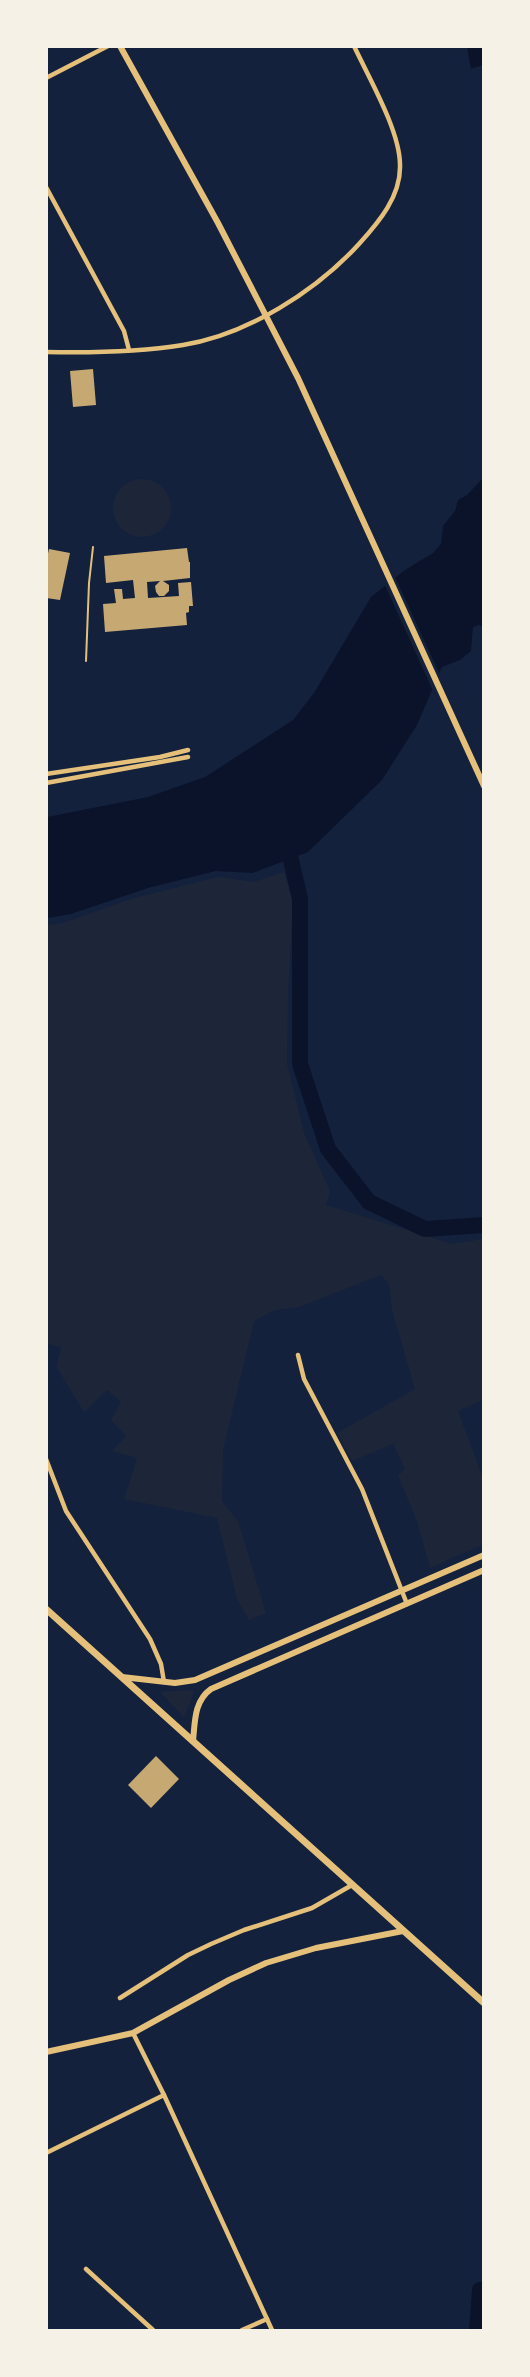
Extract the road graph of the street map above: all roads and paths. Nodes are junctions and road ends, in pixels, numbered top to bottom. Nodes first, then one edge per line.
1 (108, 46) edge
2 (120, 46) edge
3 (354, 46) edge
4 (46, 78) edge
5 (46, 187) edge
6 (267, 315) junction
7 (129, 350) junction
8 (46, 352) edge
9 (93, 547) dead end
10 (86, 661) dead end
11 (188, 750) dead end
12 (188, 757) dead end
13 (46, 774) edge
14 (46, 783) edge
15 (483, 786) edge
16 (298, 1355) dead end
17 (46, 1460) edge
18 (483, 1554) edge
19 (483, 1570) edge
20 (401, 1590) junction
21 (407, 1604) junction
22 (46, 1609) edge
23 (205, 1676) junction
24 (122, 1677) junction
25 (164, 1682) junction
26 (211, 1689) junction
27 (193, 1741) junction
28 (352, 1885) junction
29 (404, 1931) junction
30 (120, 1998) dead end
31 (483, 2004) edge
32 (133, 2033) junction
33 (46, 2052) edge
34 (164, 2095) junction
35 (46, 2153) edge
36 (86, 2269) dead end
37 (267, 2319) junction
38 (153, 2331) edge
39 (242, 2331) edge
40 (272, 2331) edge

1 - 4 street
2 - 6 main road
3 - 6 street
5 - 7 street
6 - 7 street
6 - 15 main road
7 - 8 street
9 - 10 lane
11 - 13 street
12 - 14 street
16 - 20 street
17 - 25 street
18 - 20 main road
19 - 21 main road
20 - 21 street
20 - 23 main road
21 - 26 main road
22 - 24 highway
23 - 25 main road
23 - 26 main road
24 - 25 main road
24 - 27 highway
26 - 27 main road
27 - 28 highway
28 - 29 highway
28 - 30 street
29 - 31 highway
29 - 32 main road
32 - 33 main road
32 - 34 street
34 - 35 street
34 - 37 street
36 - 38 street
37 - 39 street
37 - 40 street

